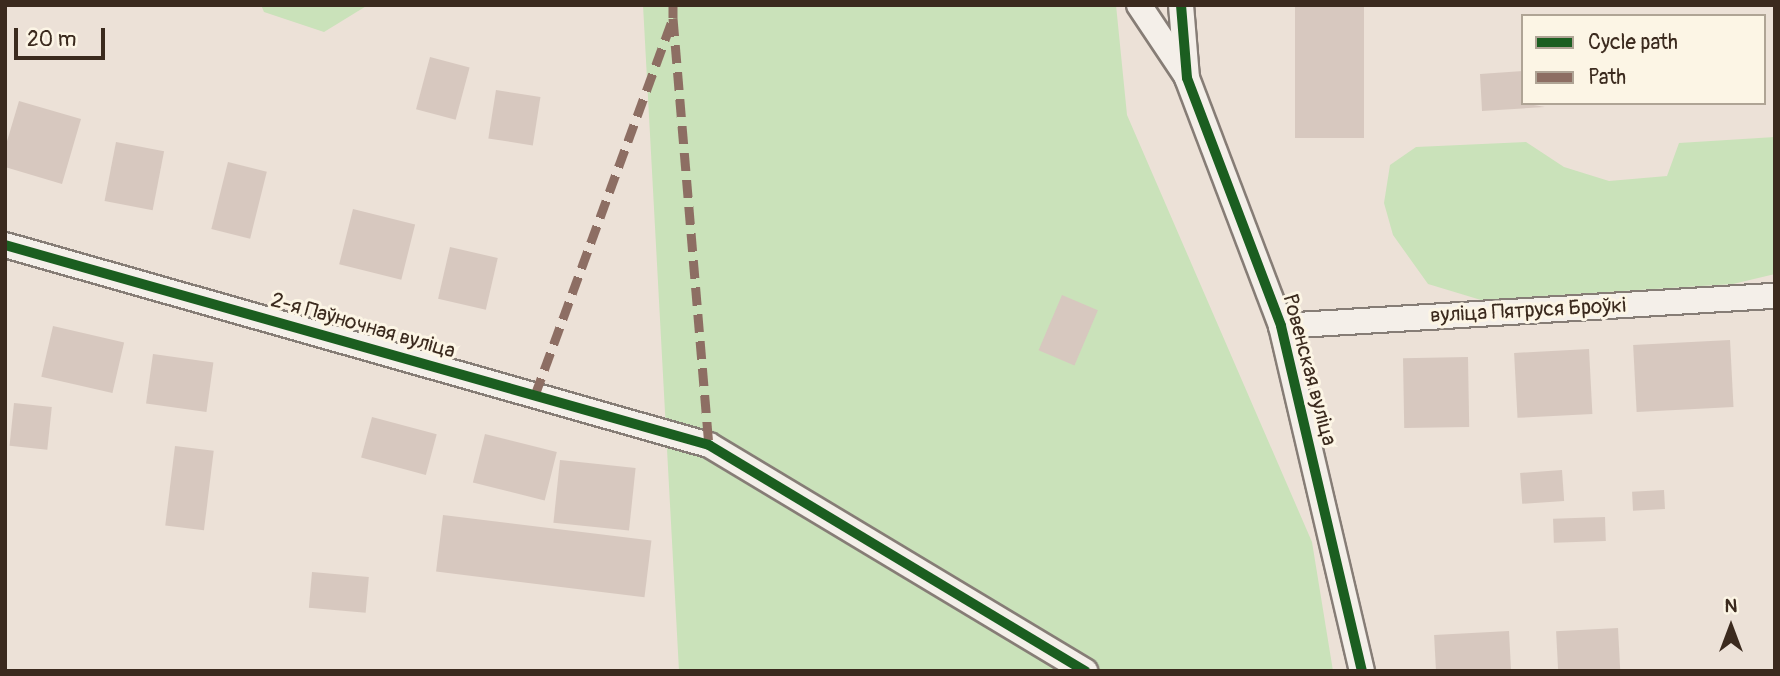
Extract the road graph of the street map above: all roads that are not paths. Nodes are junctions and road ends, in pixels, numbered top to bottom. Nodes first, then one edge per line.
1 (1139, 5) edge
2 (1181, 5) edge
3 (1187, 78) junction
4 (5, 245) edge
5 (1775, 296) edge
6 (1281, 326) junction
7 (1084, 671) edge
8 (1362, 671) edge

1 - 3 street
2 - 3 street, Ровенская вуліца
3 - 6 street, Ровенская вуліца
4 - 7 street, 2-я Паўночная вуліца
5 - 6 street, вуліца Пятруся Броўкі
6 - 8 street, Ровенская вуліца

